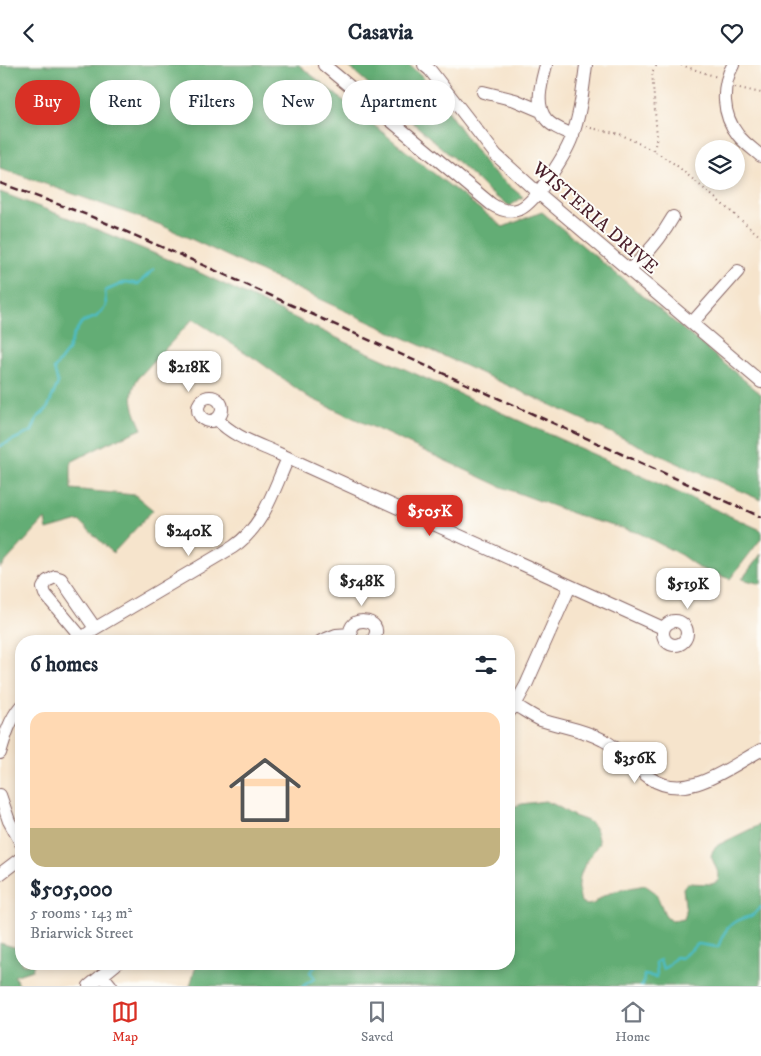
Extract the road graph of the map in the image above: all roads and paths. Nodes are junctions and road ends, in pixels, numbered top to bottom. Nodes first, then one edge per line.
1 (324, 65) edge
2 (424, 65) edge
3 (546, 65) edge
4 (586, 65) edge
5 (657, 65) edge
6 (681, 65) edge
7 (733, 65) edge
8 (726, 82) junction
9 (483, 92) dead end
10 (761, 93) edge
11 (541, 111) junction
12 (575, 129) junction
13 (654, 151) junction
14 (761, 155) edge
15 (537, 192) junction
16 (673, 217) dead end
17 (761, 237) edge
18 (629, 270) junction
19 (738, 271) dead end
20 (692, 323) junction
21 (759, 376) edge
22 (217, 419) dead end
23 (288, 458) junction
24 (570, 586) junction
25 (96, 628) junction
26 (663, 628) dead end
27 (77, 635) edge
28 (86, 635) edge
29 (352, 635) edge
30 (375, 635) edge
31 (515, 704) edge
32 (515, 710) edge
33 (15, 715) edge
34 (761, 750) edge
35 (0, 753) edge
36 (0, 795) edge
37 (15, 832) edge
38 (15, 863) edge
39 (0, 874) edge
40 (108, 970) edge
41 (102, 975) junction
42 (88, 986) edge
43 (111, 986) edge

1 - 15 street
2 - 15 street, WISTERIA DRIVE
3 - 11 street
4 - 12 street
5 - 13 path
6 - 8 path
7 - 8 street
8 - 10 path
8 - 14 street
9 - 11 street
11 - 12 street
12 - 13 path
12 - 15 street
13 - 17 path
15 - 18 street, WISTERIA DRIVE
16 - 18 street
18 - 20 street, WISTERIA DRIVE
19 - 20 street
20 - 21 street, WISTERIA DRIVE
22 - 23 street
23 - 24 street
23 - 25 street
24 - 26 street
24 - 31 street
25 - 27 street
25 - 28 street
29 - 30 street
32 - 34 street
33 - 35 street
36 - 37 street
38 - 39 street
40 - 41 street
41 - 42 street
41 - 43 street

